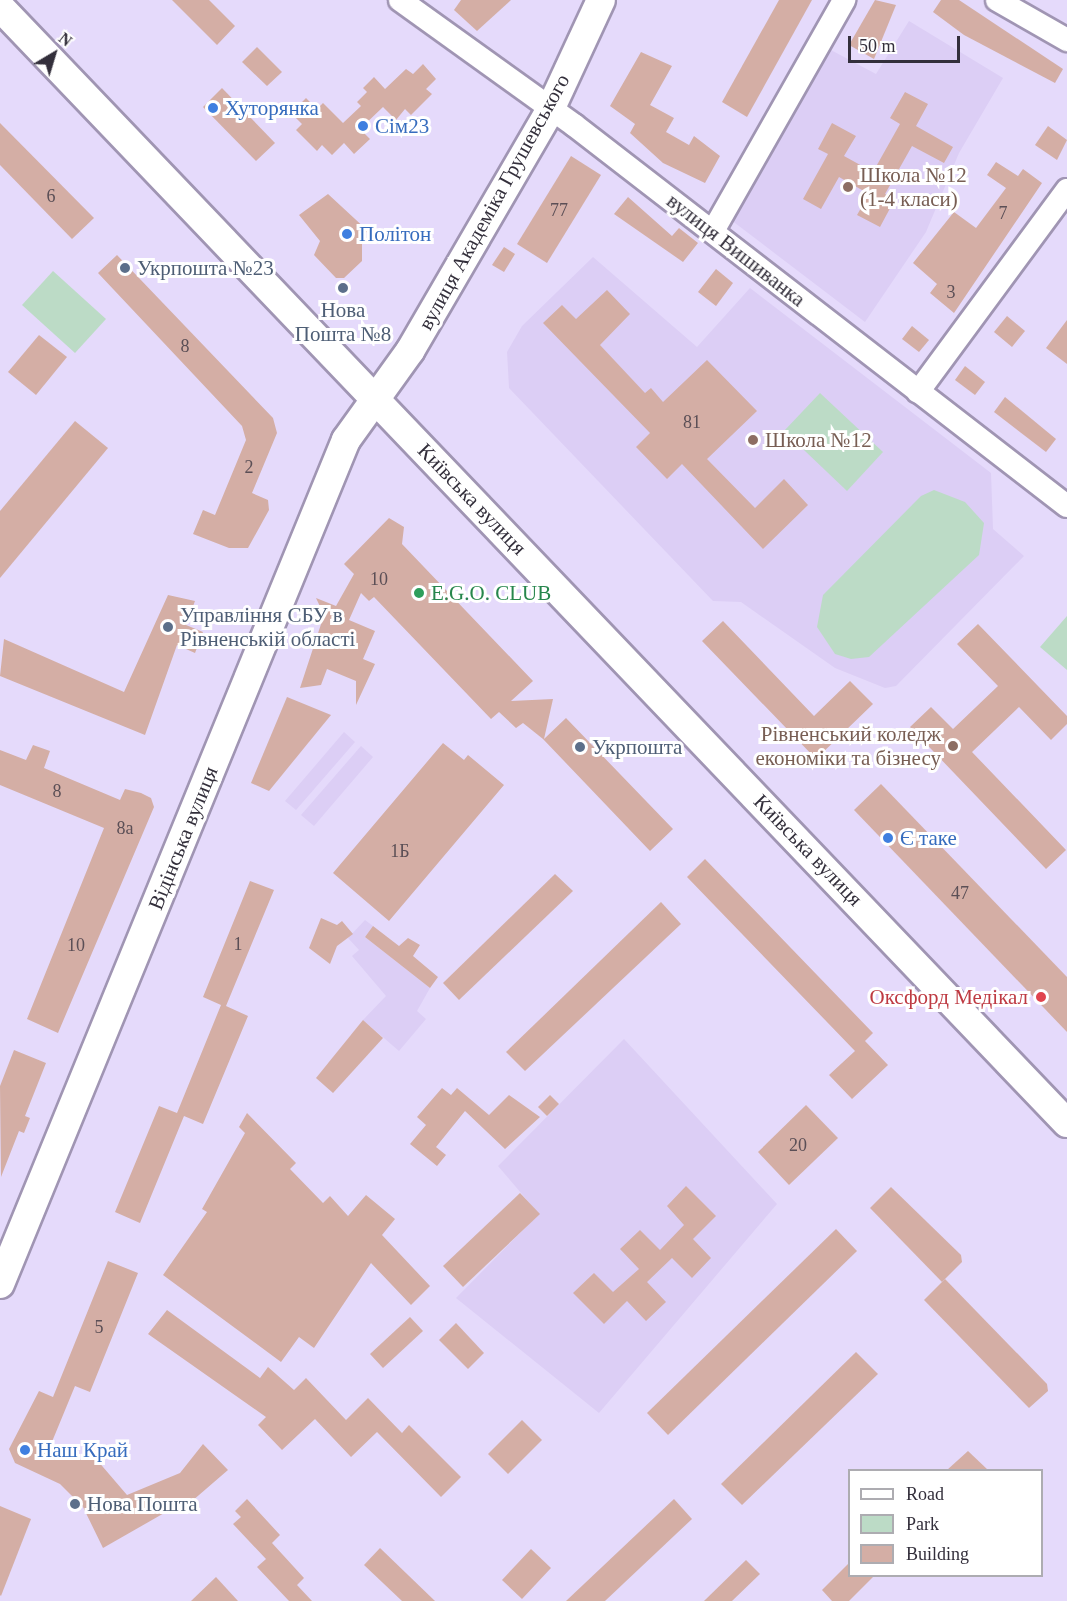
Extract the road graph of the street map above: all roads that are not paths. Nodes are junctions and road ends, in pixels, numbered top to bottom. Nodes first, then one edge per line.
1 (400, 0) edge
2 (601, 0) edge
3 (844, 0) edge
4 (997, 0) edge
5 (0, 7) edge
6 (1067, 40) edge
7 (549, 112) junction
8 (1067, 190) edge
9 (713, 231) junction
10 (918, 392) junction
11 (376, 399) junction
12 (1067, 506) edge
13 (1067, 1123) edge
14 (0, 1284) edge

1 - 7 street, вулиця Вишиванка
2 - 7 main road, вулиця Академіка Грушевського
3 - 9 street
4 - 6 street
5 - 11 main road, Київська вулиця
7 - 9 street, вулиця Вишиванка
7 - 11 main road, вулиця Академіка Грушевського
8 - 10 street
9 - 10 street, вулиця Вишиванка
10 - 12 street, вулиця Вишиванка
11 - 13 main road, Київська вулиця
11 - 14 main road, Відінська вулиця

